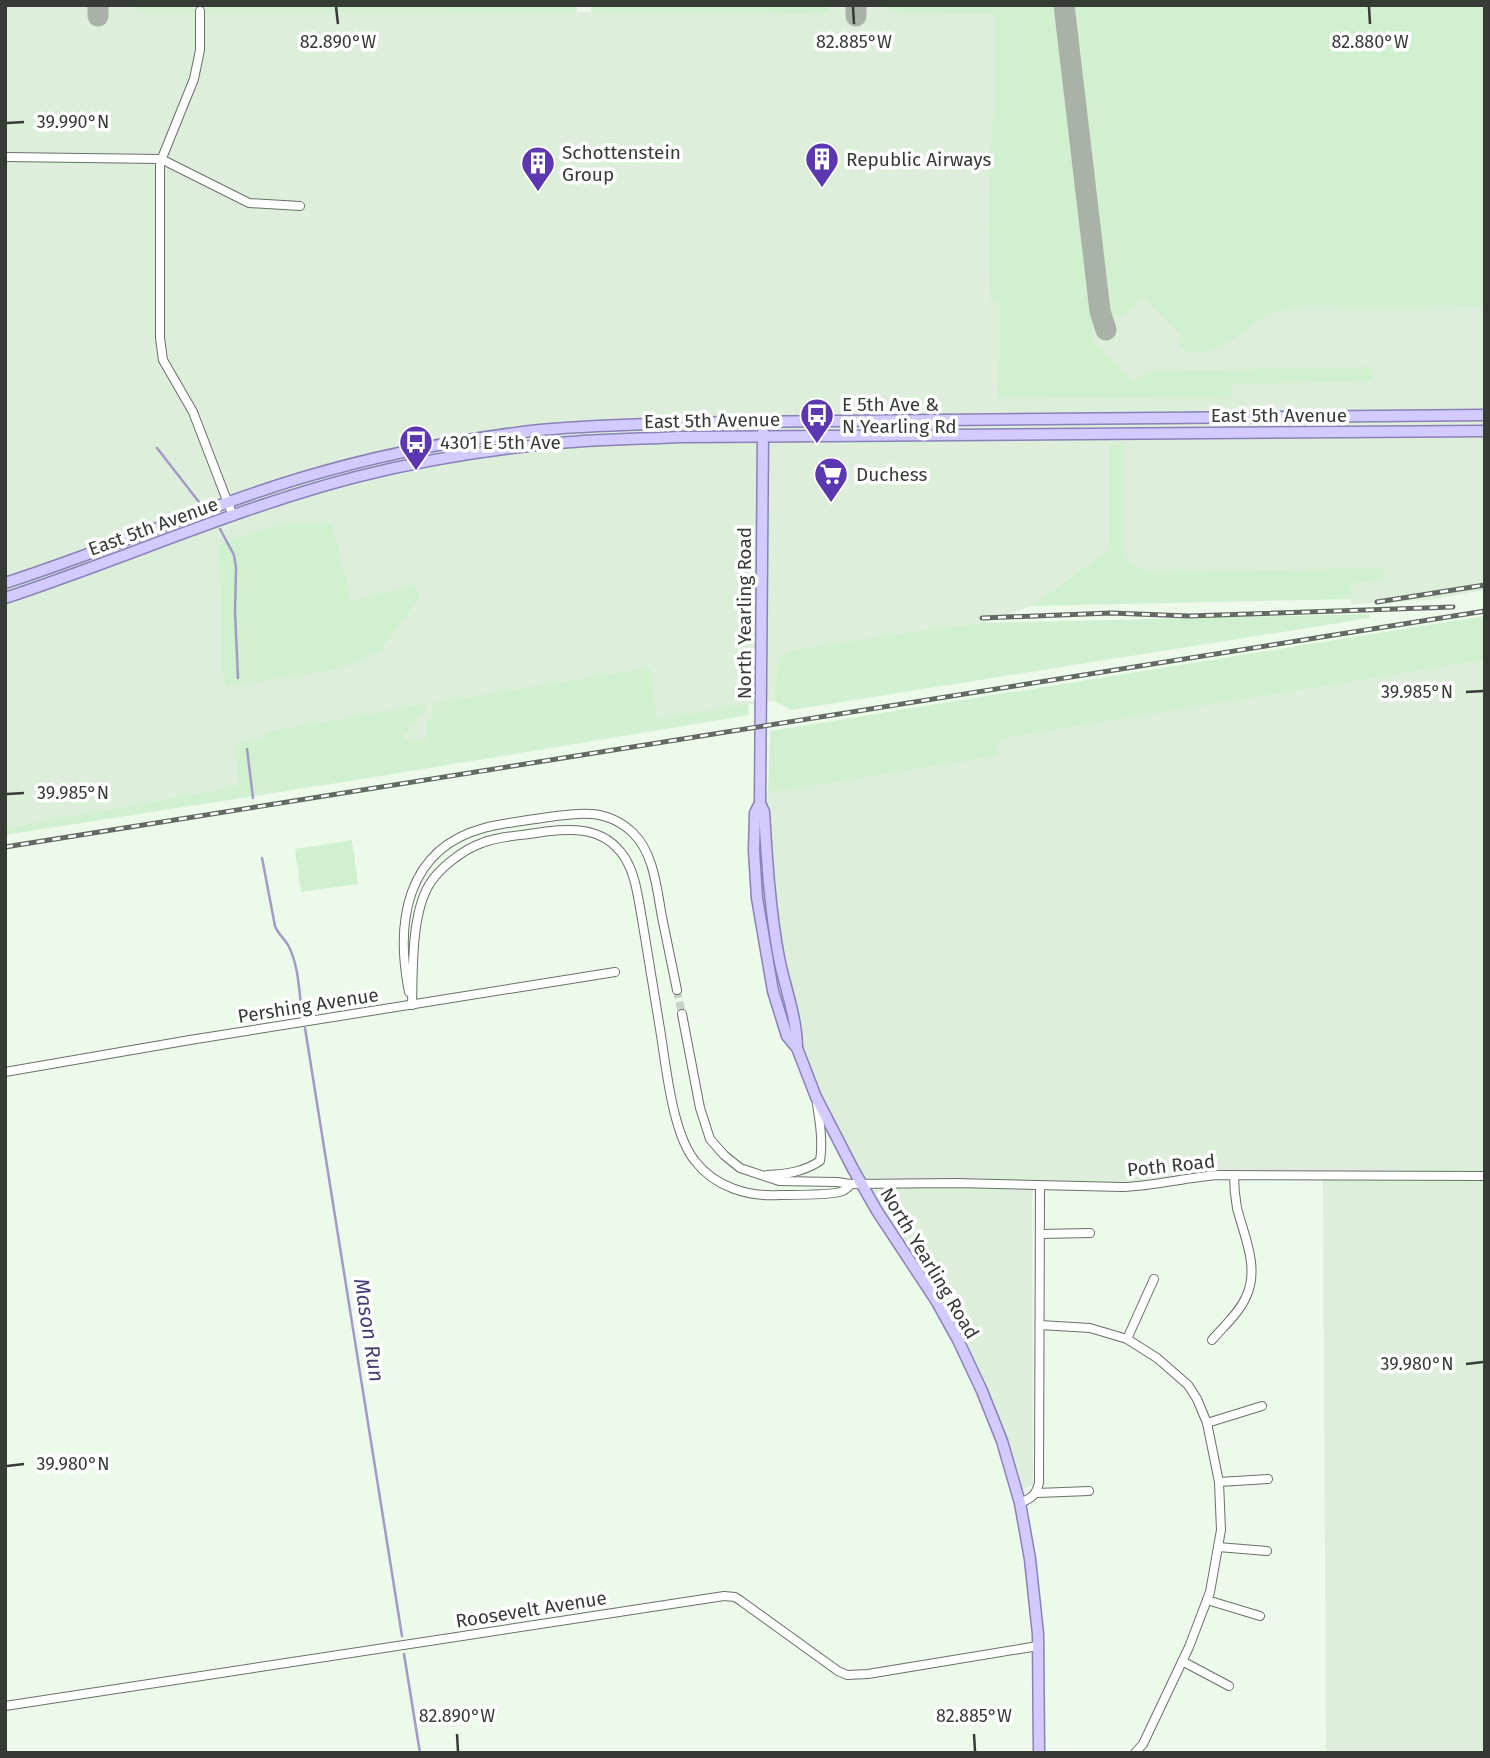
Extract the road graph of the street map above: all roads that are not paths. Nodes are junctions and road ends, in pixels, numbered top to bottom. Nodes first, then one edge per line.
1 (200, 11) dead end
2 (5, 157) edge
3 (161, 159) junction
4 (300, 206) dead end
5 (1485, 415) edge
6 (763, 422) junction
7 (1485, 431) edge
8 (763, 437) junction
9 (228, 503) junction
10 (233, 516) junction
11 (5, 583) edge
12 (5, 598) edge
13 (615, 972) dead end
14 (677, 990) tunnel mouth
15 (412, 1005) junction
16 (682, 1014) tunnel mouth
17 (5, 1072) edge
18 (816, 1097) junction
19 (760, 1175) junction
20 (1234, 1175) junction
21 (1485, 1176) edge
22 (856, 1184) junction
23 (1040, 1186) junction
24 (1090, 1233) dead end
25 (1040, 1234) junction
26 (1154, 1279) dead end
27 (1040, 1325) junction
28 (1127, 1339) junction
29 (1212, 1340) dead end
30 (1262, 1406) dead end
31 (1207, 1423) junction
32 (1268, 1479) dead end
33 (1219, 1482) junction
34 (1089, 1492) dead end
35 (1037, 1493) junction
36 (1020, 1503) junction
37 (1218, 1547) junction
38 (1267, 1551) dead end
39 (1207, 1601) junction
40 (1260, 1616) dead end
41 (1038, 1646) junction
42 (1182, 1661) junction
43 (1229, 1686) dead end
44 (5, 1706) edge
45 (1039, 1753) edge
46 (1135, 1753) edge

1 - 3 street
2 - 3 street
3 - 4 street
3 - 9 street
5 - 6 main road, East 5th Avenue
6 - 8 main road, North Yearling Road
6 - 9 main road, East 5th Avenue
7 - 8 main road, East 5th Avenue
8 - 10 main road, East 5th Avenue
8 - 18 main road, North Yearling Road
9 - 10 street
9 - 11 main road, East 5th Avenue
10 - 12 main road, East 5th Avenue
13 - 15 street, Pershing Avenue
14 - 15 street
15 - 17 street, Pershing Avenue
15 - 22 street
16 - 19 street
18 - 19 street
18 - 22 main road, North Yearling Road
19 - 22 street
20 - 21 street, Poth Road
20 - 23 street, Poth Road
20 - 29 street
22 - 23 street, Poth Road
22 - 36 main road, North Yearling Road
23 - 25 street
24 - 25 street
25 - 27 street
26 - 28 street
27 - 28 street
27 - 35 street
28 - 31 street
30 - 31 street
31 - 33 street
32 - 33 street
33 - 37 street
34 - 35 street
35 - 36 street
36 - 41 main road, North Yearling Road
37 - 38 street
37 - 39 street
39 - 40 street
39 - 42 street
41 - 44 street, Roosevelt Avenue
41 - 45 main road, North Yearling Road
42 - 43 street
42 - 46 street

